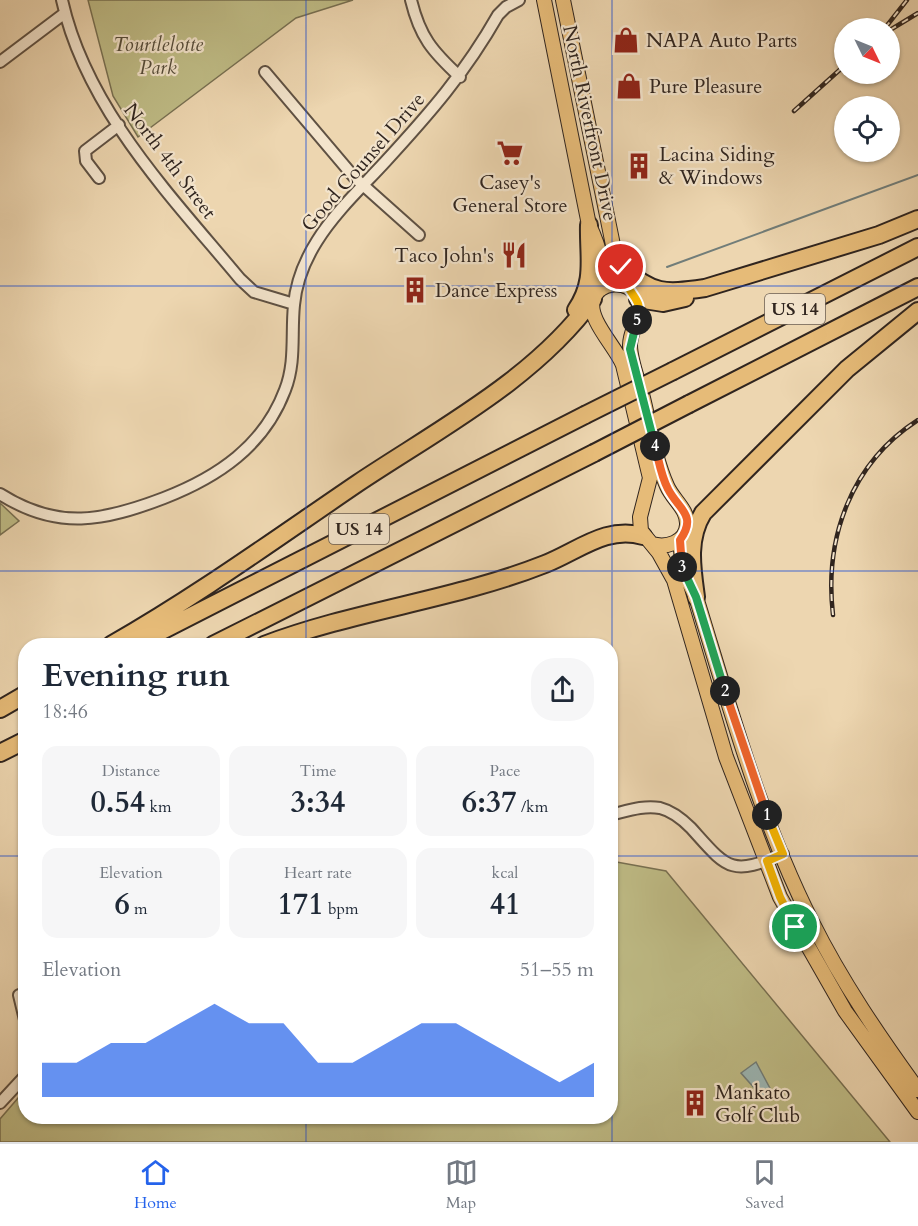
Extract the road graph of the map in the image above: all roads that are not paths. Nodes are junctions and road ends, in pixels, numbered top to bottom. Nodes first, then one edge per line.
1 (62, 0) edge
2 (411, 0) edge
3 (519, 0) edge
4 (544, 0) edge
5 (563, 0) edge
6 (65, 13) junction
7 (0, 62) edge
8 (265, 72) dead end
9 (460, 77) junction
10 (118, 125) junction
11 (99, 178) dead end
12 (363, 186) junction
13 (918, 219) edge
14 (589, 225) junction
15 (419, 235) dead end
16 (918, 247) edge
17 (621, 267) junction
18 (918, 287) edge
19 (705, 288) junction
20 (633, 293) junction
21 (597, 294) junction
22 (294, 304) junction
23 (918, 311) edge
24 (624, 351) junction
25 (541, 355) junction
26 (657, 478) junction
27 (0, 494) edge
28 (687, 532) junction
29 (648, 540) junction
30 (696, 597) joint
31 (122, 638) edge
32 (148, 638) edge
33 (227, 638) edge
34 (286, 638) edge
35 (18, 700) edge
36 (18, 704) edge
37 (0, 712) edge
38 (18, 745) edge
39 (1, 752) edge
40 (618, 814) edge
41 (783, 854) junction
42 (767, 861) junction
43 (18, 1084) edge
44 (918, 1090) edge
45 (0, 1103) edge
46 (918, 1112) edge

1 - 6 street, North 4th Street
2 - 9 street
3 - 9 street, Good Counsel Drive
4 - 14 main road, North Riverfront Drive
5 - 17 main road, North Riverfront Drive
6 - 7 street
6 - 10 street, North 4th Street
8 - 12 street
9 - 12 street, Good Counsel Drive
10 - 11 street
10 - 22 street, North 4th Street
12 - 15 street
12 - 22 street, Good Counsel Drive
13 - 19 highway
14 - 21 main road, North Riverfront Drive
14 - 25 highway
16 - 32 highway, US 14, bridge
17 - 19 highway
17 - 20 main road, North Riverfront Drive
18 - 33 highway, US 14, bridge
19 - 20 highway
20 - 21 main road
20 - 24 main road
21 - 24 main road, North Riverfront Drive
21 - 25 highway
22 - 27 street, Good Counsel Drive
23 - 28 highway
24 - 26 main road
25 - 31 highway
26 - 28 main road
26 - 29 main road
28 - 29 main road
28 - 30 highway
29 - 34 highway
29 - 42 main road
30 - 41 main road
35 - 37 highway
36 - 37 highway
38 - 39 highway
40 - 42 street
41 - 42 street
41 - 44 main road
42 - 46 main road
43 - 45 street

